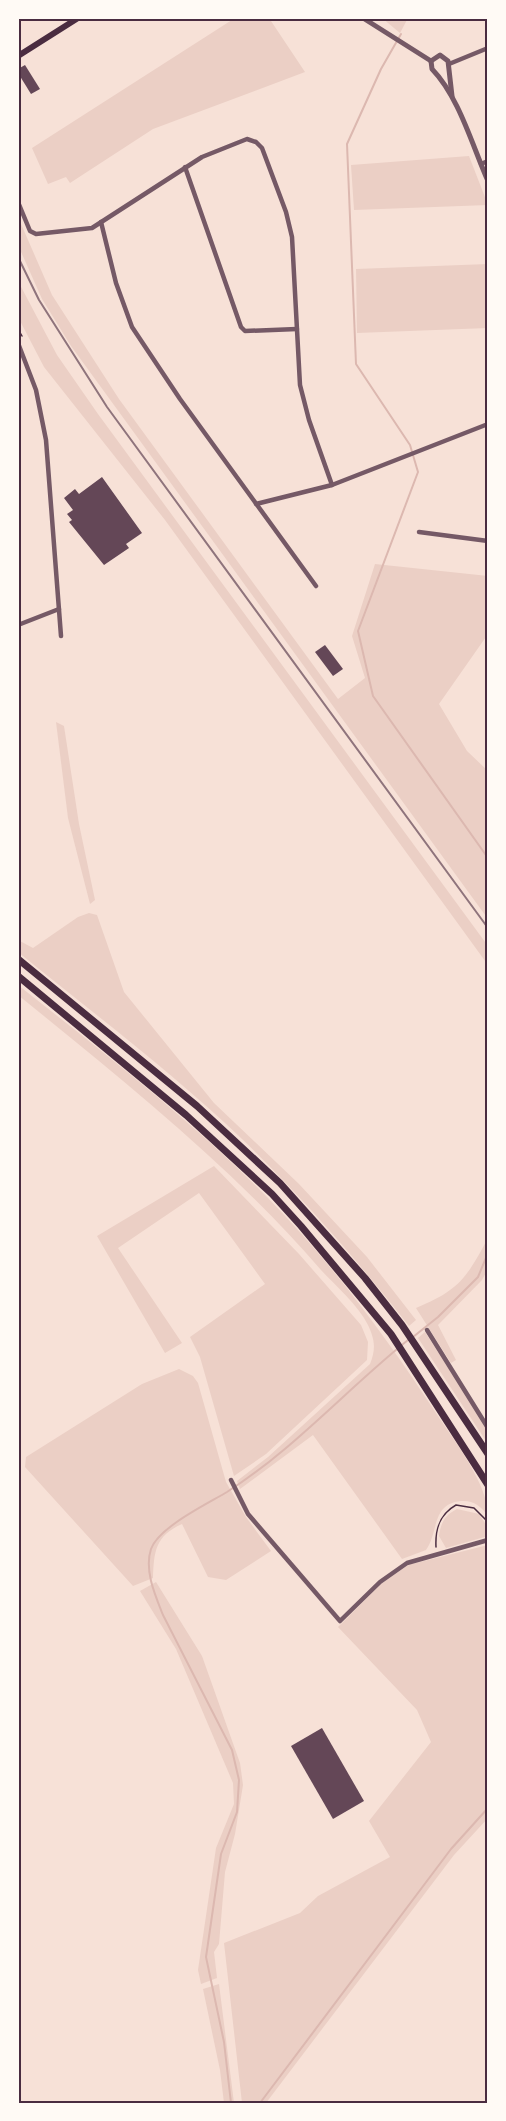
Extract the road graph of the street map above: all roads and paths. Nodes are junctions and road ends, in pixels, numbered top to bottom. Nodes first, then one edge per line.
1 (78, 18) edge
2 (363, 18) edge
3 (488, 48) edge
4 (18, 56) edge
5 (431, 61) junction
6 (448, 66) junction
7 (437, 73) junction
8 (454, 103) junction
9 (488, 160) edge
10 (481, 164) junction
11 (185, 167) junction
12 (488, 181) edge
13 (18, 201) edge
14 (101, 222) junction
15 (297, 329) junction
16 (18, 343) edge
17 (20, 350) edge
18 (488, 424) edge
19 (332, 485) junction
20 (256, 504) junction
21 (419, 532) dead end
22 (488, 541) edge
23 (316, 586) dead end
24 (59, 609) junction
25 (18, 625) edge
26 (62, 636) dead end
27 (18, 959) edge
28 (18, 976) edge
29 (427, 1330) dead end
30 (488, 1428) edge
31 (488, 1454) edge
32 (231, 1480) dead end
33 (488, 1485) edge
34 (488, 1522) edge
35 (488, 1540) edge
36 (437, 1555) junction

1 - 4 main road
2 - 5 street
3 - 6 street
5 - 6 street
5 - 7 street
6 - 7 street
6 - 8 street
7 - 8 street
8 - 10 street
9 - 10 street
10 - 12 street
11 - 14 street
11 - 15 street
11 - 15 street
13 - 14 street
14 - 20 street
15 - 19 street
16 - 17 street
17 - 24 street
18 - 19 street
19 - 20 street
20 - 23 street
21 - 22 street
24 - 25 street
24 - 26 street
27 - 31 highway
28 - 33 highway
29 - 30 street
32 - 36 street
34 - 36 path
35 - 36 street

